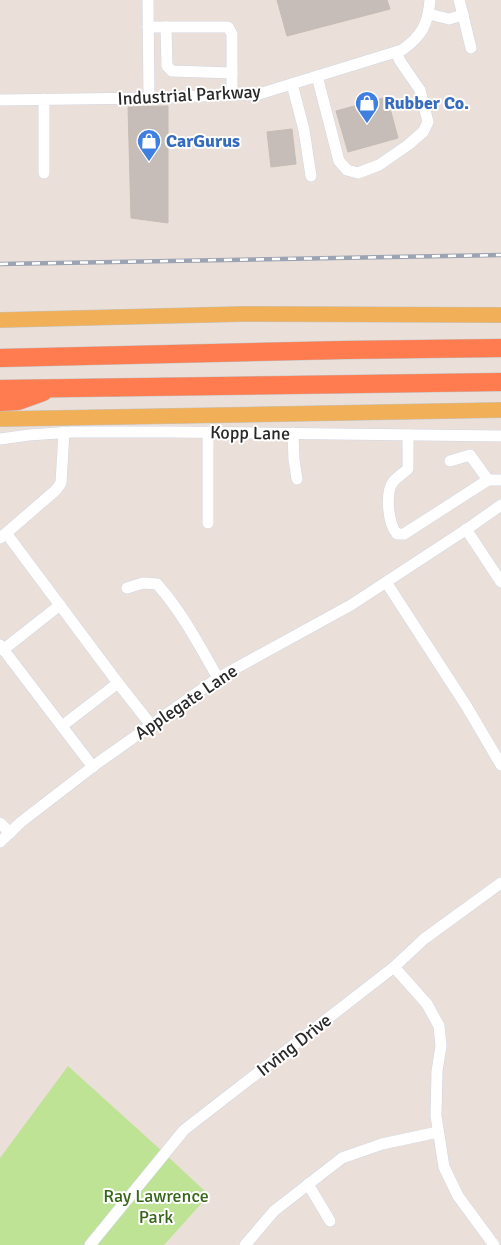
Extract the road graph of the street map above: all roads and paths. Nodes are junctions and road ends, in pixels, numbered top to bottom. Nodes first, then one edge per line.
1 (148, 0) edge
2 (430, 0) edge
3 (459, 0) edge
4 (428, 14) junction
5 (463, 15) junction
6 (148, 26) junction
7 (166, 27) junction
8 (471, 48) dead end
9 (396, 52) junction
10 (232, 73) junction
11 (317, 76) junction
12 (292, 84) junction
13 (232, 95) junction
14 (149, 98) junction
15 (44, 99) junction
16 (0, 100) edge
17 (44, 173) dead end
18 (311, 176) dead end
19 (501, 316) edge
20 (0, 320) edge
21 (501, 348) edge
22 (0, 350) edge
23 (20, 357) junction
24 (0, 358) edge
25 (501, 382) edge
26 (0, 388) edge
27 (56, 388) junction
28 (0, 402) edge
29 (501, 410) edge
30 (0, 419) edge
31 (64, 432) junction
32 (208, 432) junction
33 (293, 433) junction
34 (408, 435) junction
35 (472, 436) junction
36 (501, 436) edge
37 (0, 439) edge
38 (470, 455) junction
39 (450, 461) dead end
40 (297, 479) dead end
41 (488, 480) junction
42 (501, 480) edge
43 (501, 505) edge
44 (208, 523) dead end
45 (466, 529) junction
46 (2, 537) edge
47 (386, 582) junction
48 (501, 582) edge
49 (127, 588) dead end
50 (60, 605) junction
51 (2, 647) edge
52 (218, 678) junction
53 (118, 683) junction
54 (151, 725) junction
55 (62, 726) junction
56 (501, 765) edge
57 (93, 767) junction
58 (0, 823) edge
59 (10, 833) junction
60 (0, 842) edge
61 (501, 882) edge
62 (394, 967) junction
63 (438, 1132) junction
64 (308, 1184) junction
65 (330, 1221) dead end
66 (496, 1241) edge
67 (90, 1245) edge
68 (245, 1245) edge

1 - 6 street
2 - 4 street, Industrial Parkway
3 - 5 street
4 - 5 street
4 - 9 street, Industrial Parkway
5 - 8 street
6 - 7 street
6 - 14 street
7 - 10 street
7 - 10 street
9 - 11 street, Industrial Parkway
9 - 11 street
10 - 13 street
11 - 12 street, Industrial Parkway
12 - 13 street, Industrial Parkway
12 - 18 street
13 - 14 street, Industrial Parkway
14 - 15 street, Industrial Parkway
15 - 16 street, Industrial Parkway
15 - 17 street
19 - 20 main road
21 - 23 highway
22 - 23 highway
23 - 24 highway
25 - 27 highway
26 - 27 highway
27 - 28 highway
29 - 30 main road
31 - 32 street, Kopp Lane
31 - 37 street, Kopp Lane
31 - 46 street
32 - 33 street, Kopp Lane
32 - 44 street
33 - 34 street, Kopp Lane
33 - 40 street
34 - 35 street, Kopp Lane
34 - 41 street
35 - 36 street, Kopp Lane
35 - 38 street
38 - 39 street
38 - 41 street
41 - 42 street
43 - 45 street, Applegate Lane
45 - 47 street, Applegate Lane
45 - 48 street
46 - 50 street
47 - 52 street, Applegate Lane
47 - 56 street
49 - 52 street
50 - 51 street
50 - 53 street
51 - 55 street
52 - 54 street, Applegate Lane
53 - 54 street
53 - 55 street
54 - 57 street, Applegate Lane
55 - 57 street
57 - 59 street, Applegate Lane
58 - 59 street
59 - 60 street, Applegate Lane
61 - 62 street, Irving Drive
62 - 63 street
62 - 67 street, Irving Drive
63 - 64 street
63 - 66 street
64 - 65 street
64 - 68 street

